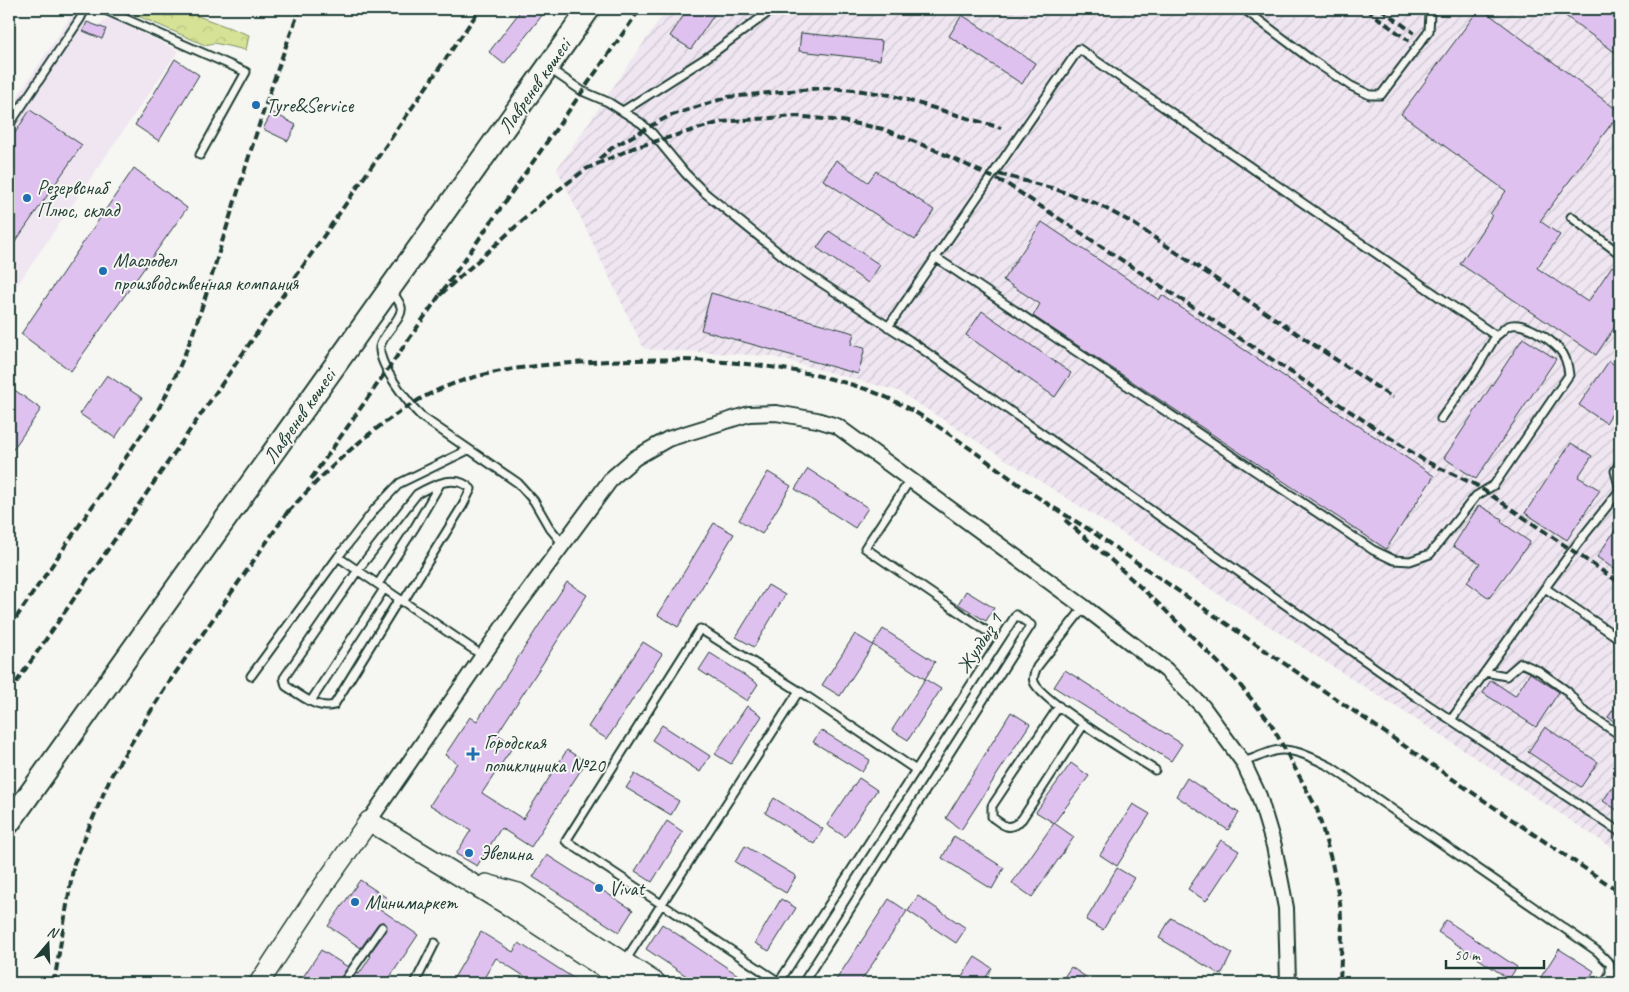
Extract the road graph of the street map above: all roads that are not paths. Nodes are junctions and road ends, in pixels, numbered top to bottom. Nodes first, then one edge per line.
1 (84, 9) edge
2 (103, 9) edge
3 (589, 9) edge
4 (773, 9) edge
5 (1244, 9) edge
6 (1433, 9) edge
7 (547, 67) junction
8 (623, 110) junction
9 (9, 125) edge
10 (200, 155) dead end
11 (1571, 217) dead end
12 (1620, 254) edge
13 (935, 257) junction
14 (390, 289) junction
15 (888, 327) junction
16 (1496, 336) junction
17 (1440, 419) dead end
18 (468, 450) junction
19 (1620, 463) edge
20 (910, 480) junction
21 (440, 484) junction
22 (1620, 489) edge
23 (563, 544) junction
24 (338, 557) junction
25 (358, 570) junction
26 (381, 587) junction
27 (1546, 588) junction
28 (401, 601) junction
29 (1084, 607) junction
30 (985, 630) dead end
31 (1620, 638) edge
32 (483, 656) junction
33 (1485, 672) junction
34 (251, 676) dead end
35 (799, 692) junction
36 (311, 701) junction
37 (1059, 706) junction
38 (1451, 720) junction
39 (1084, 724) junction
40 (1620, 735) edge
41 (1244, 762) junction
42 (916, 770) junction
43 (1155, 770) dead end
44 (369, 821) junction
45 (9, 823) edge
46 (1620, 832) edge
47 (662, 904) junction
48 (382, 927) dead end
49 (435, 943) dead end
50 (1620, 972) edge
51 (622, 974) edge
52 (1610, 974) junction
53 (258, 983) edge
54 (343, 983) edge
55 (415, 983) edge
56 (656, 983) edge
57 (780, 983) edge
58 (803, 983) edge
59 (1288, 983) edge
60 (1604, 983) edge

1 - 9 lane
2 - 10 lane
3 - 7 main road, Лавренев көшесі
4 - 8 lane
5 - 6 lane
7 - 8 lane
7 - 14 main road, Лавренев көшесі
8 - 15 lane
11 - 12 lane
13 - 15 lane
13 - 16 lane
13 - 16 lane
14 - 18 lane
14 - 45 main road, Лавренев көшесі
15 - 38 lane
16 - 17 lane
18 - 23 lane
18 - 24 lane
19 - 22 lane
20 - 23 street
20 - 29 street
20 - 30 lane
21 - 25 lane
21 - 26 lane
21 - 28 lane
22 - 27 lane
23 - 32 street
24 - 25 lane
24 - 34 lane
25 - 26 lane
25 - 36 lane
26 - 28 lane
26 - 36 lane
27 - 31 lane
27 - 33 lane
28 - 32 lane
28 - 36 lane
29 - 37 lane
29 - 41 street
32 - 44 street
33 - 38 lane
33 - 40 lane
35 - 42 lane
35 - 47 lane
35 - 47 lane
37 - 39 lane
37 - 39 lane
38 - 46 lane
39 - 43 lane
41 - 52 lane
41 - 59 street
42 - 57 lane, Жулдыз 1
42 - 58 lane, Жулдыз 1
44 - 51 street
44 - 53 street
47 - 51 lane
47 - 57 lane
48 - 54 lane
49 - 55 lane
50 - 52 lane
51 - 56 street
52 - 60 lane

